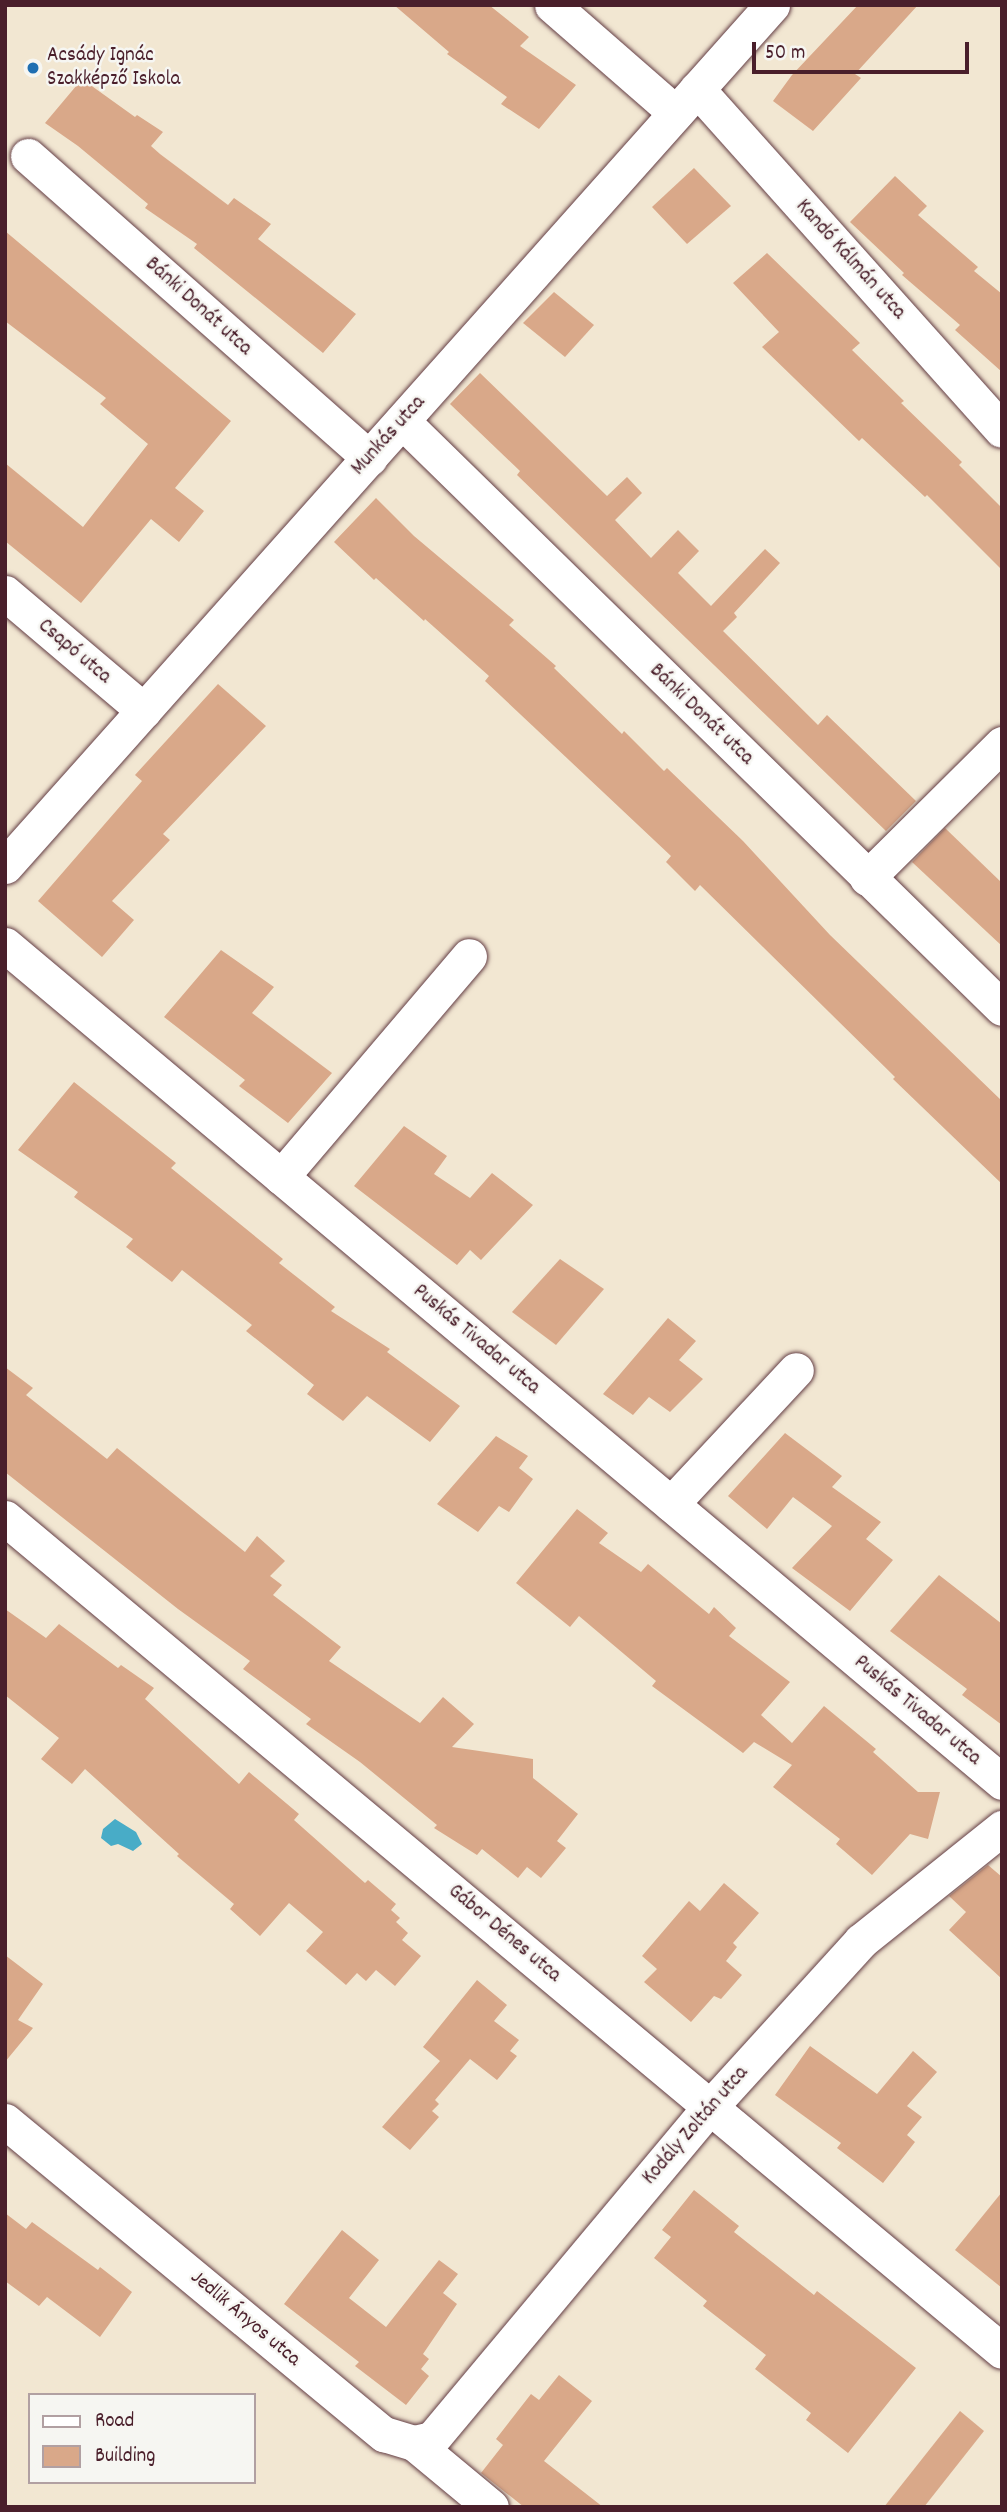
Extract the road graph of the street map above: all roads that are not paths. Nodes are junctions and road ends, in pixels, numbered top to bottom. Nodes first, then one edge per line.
1 (552, 5) edge
2 (772, 5) edge
3 (687, 101) junction
4 (28, 156) dead end
5 (402, 421) junction
6 (1002, 430) edge
7 (369, 458) junction
8 (5, 593) edge
9 (144, 711) junction
10 (1002, 744) edge
11 (5, 866) edge
12 (867, 878) junction
13 (5, 946) edge
14 (469, 956) dead end
15 (1002, 1008) edge
16 (281, 1177) junction
17 (796, 1370) dead end
18 (671, 1504) junction
19 (5, 1518) edge
20 (1002, 1782) edge
21 (1002, 1828) edge
22 (710, 2107) junction
23 (5, 2121) edge
24 (1002, 2351) edge
25 (414, 2443) junction
26 (491, 2507) edge

1 - 3 street, Kandó Kálmán utca
2 - 3 street, Munkás utca
3 - 5 street, Munkás utca
3 - 6 street, Kandó Kálmán utca
4 - 7 street, Bánki Donát utca
5 - 7 street, Munkás utca
5 - 12 street, Bánki Donát utca
7 - 9 street, Munkás utca
8 - 9 street, Csapó utca
9 - 11 street, Munkás utca
10 - 12 street
12 - 15 street, Bánki Donát utca
13 - 16 street, Puskás Tivadar utca
14 - 16 street
16 - 18 street, Puskás Tivadar utca
17 - 18 street
18 - 20 street, Puskás Tivadar utca
19 - 22 street, Gábor Dénes utca
21 - 22 street, Kodály Zoltán utca
22 - 24 street, Gábor Dénes utca
22 - 25 street, Kodály Zoltán utca
23 - 25 street, Jedlik Ányos utca
25 - 26 street, Jedlik Ányos utca

